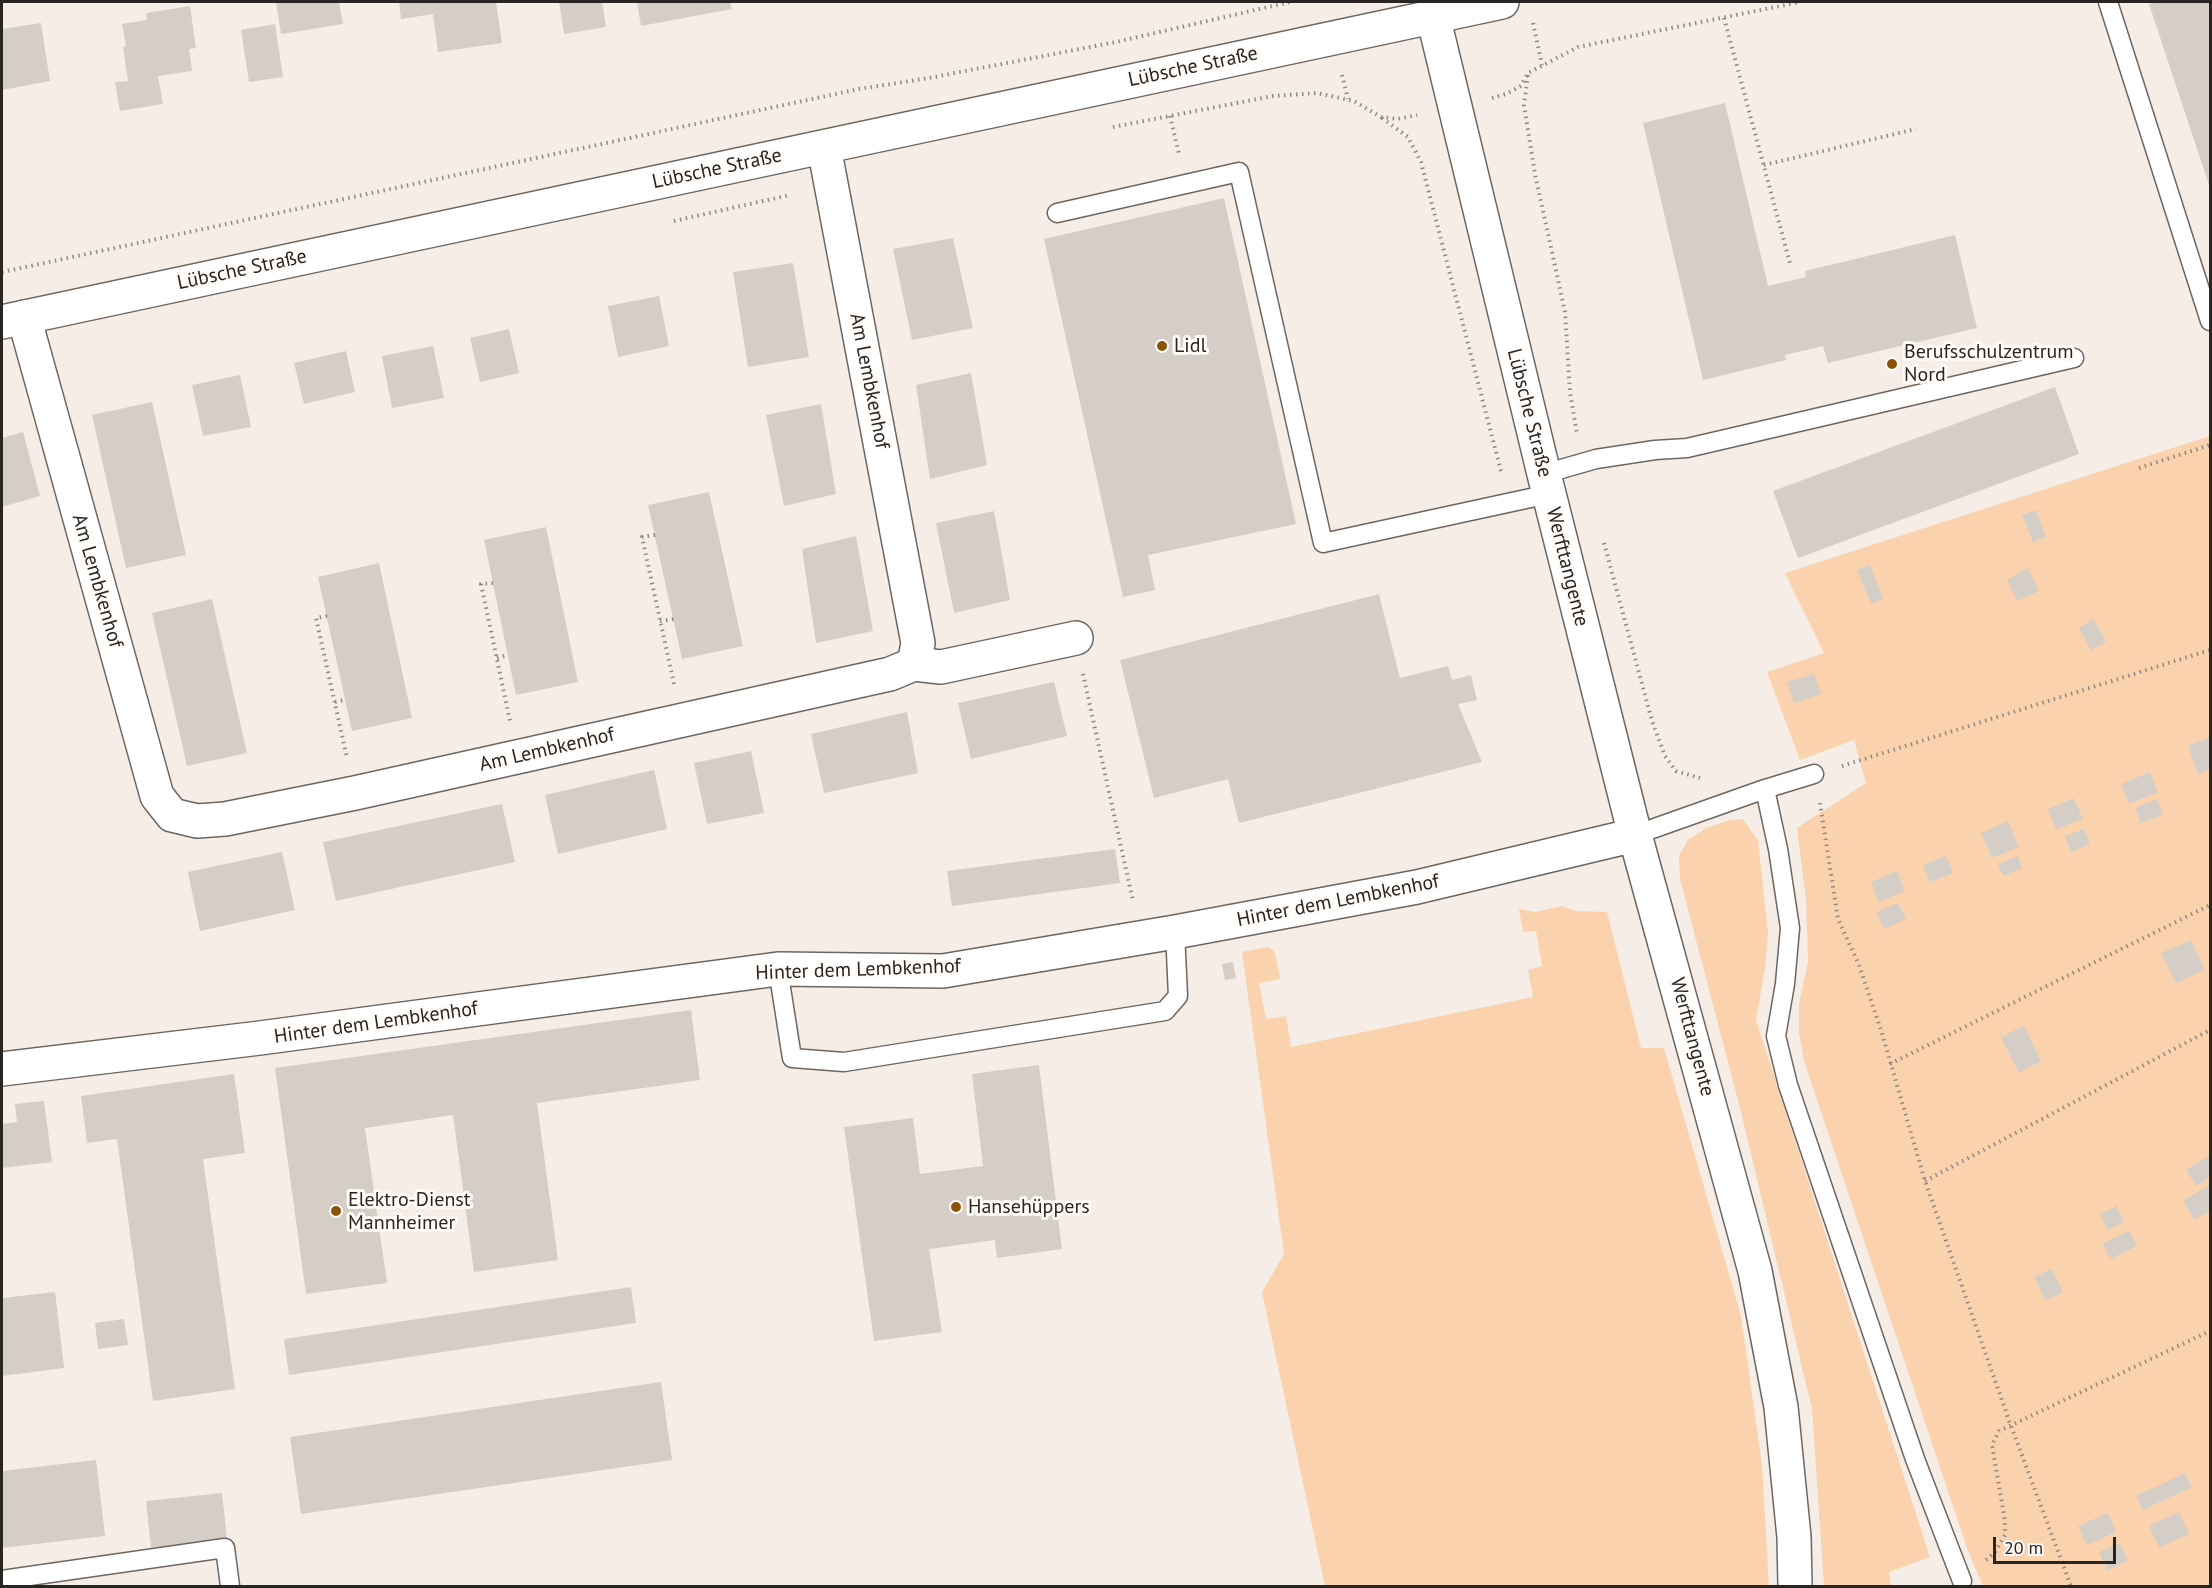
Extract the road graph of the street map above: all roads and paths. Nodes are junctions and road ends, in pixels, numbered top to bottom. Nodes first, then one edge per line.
1 (1290, 2) edge
2 (1800, 2) edge
3 (2108, 2) edge
4 (1516, 7) edge
5 (1431, 9) edge
6 (1542, 65) dead end
7 (1170, 116) dead end
8 (1381, 117) dead end
9 (1916, 129) dead end
10 (824, 147) junction
11 (1764, 165) junction
12 (1186, 184) junction
13 (1057, 213) dead end
14 (1791, 267) dead end
15 (2, 272) edge
16 (13, 319) edge
17 (2211, 321) edge
18 (2074, 358) dead end
19 (2211, 445) edge
20 (2139, 468) dead end
21 (1546, 484) junction
22 (1509, 501) junction
23 (655, 535) dead end
24 (493, 583) dead end
25 (327, 616) dead end
26 (674, 619) dead end
27 (660, 621) junction
28 (1076, 638) joint
29 (2211, 650) edge
30 (508, 655) dead end
31 (496, 658) junction
32 (914, 664) junction
33 (345, 700) dead end
34 (335, 702) junction
35 (682, 720) junction
36 (518, 756) junction
37 (1814, 774) junction
38 (1765, 789) junction
39 (355, 793) junction
40 (1635, 835) junction
41 (2211, 905) edge
42 (1175, 932) junction
43 (1141, 937) junction
44 (778, 969) junction
45 (2211, 1030) edge
46 (1890, 1064) junction
47 (2, 1069) edge
48 (1925, 1181) junction
49 (2211, 1332) edge
50 (2011, 1426) junction
51 (2, 1580) edge
52 (1962, 1581) joint
53 (230, 1587) edge
54 (1795, 1587) edge
55 (2071, 1587) edge

1 - 15 path
2 - 11 path
3 - 17 lane
4 - 5 street, Lübsche Straße
4 - 6 path
5 - 10 street, Lübsche Straße
5 - 21 street, Lübsche Straße
7 - 12 path
8 - 22 path
9 - 11 path
10 - 16 street, Lübsche Straße
10 - 32 street, Am Lembkenhof
11 - 14 path
12 - 13 lane
12 - 22 lane
16 - 39 street, Am Lembkenhof
18 - 21 lane
19 - 20 path
21 - 22 lane
21 - 40 street, Werfttangente
23 - 27 path
24 - 31 path
25 - 34 path
26 - 27 path
27 - 35 path
28 - 32 street
28 - 43 path
29 - 37 path
30 - 31 path
31 - 36 path
32 - 35 street, Am Lembkenhof
33 - 34 path
34 - 39 path
35 - 36 street, Am Lembkenhof
36 - 39 street, Am Lembkenhof
37 - 38 lane
37 - 46 path
38 - 40 lane
38 - 52 lane
40 - 42 street, Hinter dem Lembkenhof
40 - 54 street, Werfttangente
41 - 46 path
42 - 43 street, Hinter dem Lembkenhof
42 - 44 lane
43 - 44 street, Hinter dem Lembkenhof
44 - 47 street, Hinter dem Lembkenhof
45 - 48 path
46 - 48 path
48 - 50 path
49 - 50 path
50 - 52 path
50 - 55 path
51 - 53 lane

